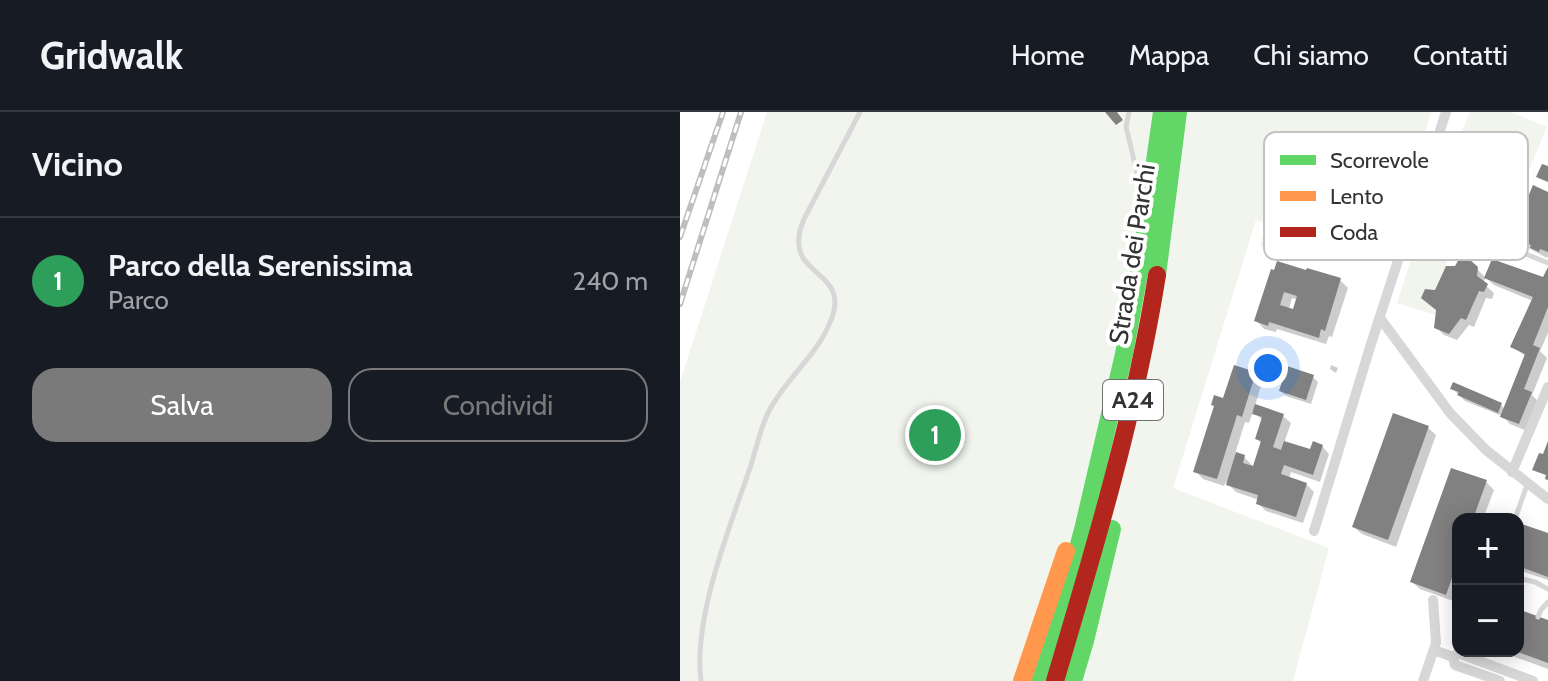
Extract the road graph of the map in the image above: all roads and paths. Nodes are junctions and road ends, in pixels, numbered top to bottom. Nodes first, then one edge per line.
1 (860, 112) edge
2 (1129, 112) edge
3 (1162, 112) edge
4 (1178, 112) edge
5 (1446, 112) edge
6 (1440, 132) edge
7 (1528, 255) edge
8 (1399, 260) edge
9 (1548, 263) edge
10 (1140, 267) junction
11 (1380, 318) junction
12 (1141, 364) junction
13 (1548, 387) edge
14 (1105, 435) junction
15 (1512, 472) junction
16 (1528, 484) junction
17 (1548, 499) edge
18 (1517, 513) edge
19 (1314, 531) dead end
20 (1524, 579) edge
21 (1548, 589) edge
22 (1433, 600) dead end
23 (1548, 602) edge
24 (1538, 617) dead end
25 (1434, 650) junction
26 (1452, 657) edge
27 (1453, 657) edge
28 (1469, 657) edge
29 (701, 681) edge
30 (1022, 681) edge
31 (1039, 681) edge
32 (1055, 681) edge
33 (1073, 681) edge
34 (1423, 681) edge
35 (1500, 681) edge
36 (1533, 681) edge

1 - 29 lane
2 - 10 lane
3 - 10 highway, Strada dei Parchi / A24
4 - 12 highway, Strada dei Parchi / A24
5 - 6 street
7 - 9 lane
8 - 11 street
10 - 14 highway, Strada dei Parchi / A24
11 - 15 street
11 - 19 street
12 - 32 highway, Strada dei Parchi / A24
12 - 33 highway
13 - 15 street
14 - 30 highway
14 - 31 highway, Strada dei Parchi / A24
15 - 16 street
16 - 17 street
16 - 18 lane
20 - 21 lane
22 - 25 street
23 - 24 lane
25 - 26 street
25 - 34 street
27 - 35 street
28 - 36 street

